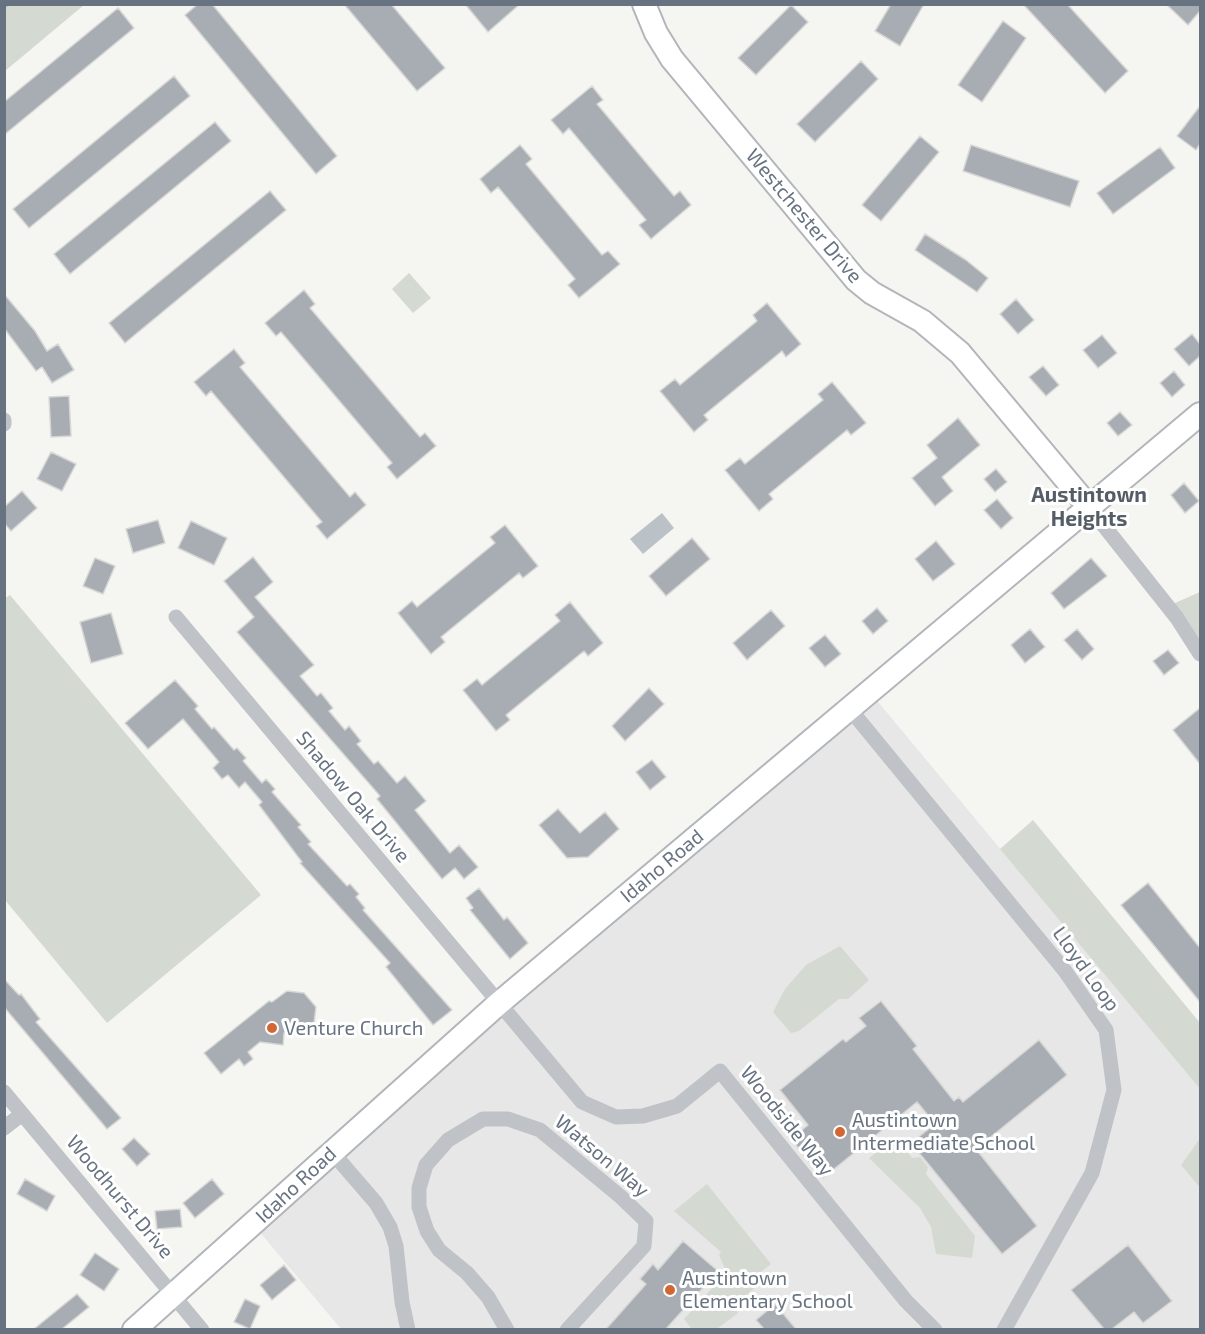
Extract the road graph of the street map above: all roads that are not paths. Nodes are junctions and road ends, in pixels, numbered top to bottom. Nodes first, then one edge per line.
1 (644, 4) edge
2 (1200, 414) edge
3 (4, 420) edge
4 (4, 424) edge
5 (1089, 507) junction
6 (176, 617) dead end
7 (1200, 654) edge
8 (849, 708) junction
9 (498, 1005) junction
10 (4, 1092) edge
11 (22, 1114) junction
12 (4, 1128) edge
13 (332, 1152) junction
14 (174, 1296) junction
15 (134, 1329) edge
16 (202, 1329) edge
17 (408, 1329) edge
18 (507, 1329) edge
19 (567, 1329) edge
20 (935, 1329) edge
21 (1004, 1329) edge

1 - 5 street, Westchester Drive
2 - 5 street, Idaho Road
3 - 4 street
5 - 7 street
5 - 8 street, Idaho Road
6 - 9 street, Shadow Oak Drive
8 - 9 street, Idaho Road
8 - 21 street, Lloyd Loop
9 - 13 street, Idaho Road
9 - 20 street, Woodside Way
10 - 11 street, Woodhurst Drive
11 - 12 street
11 - 14 street, Woodhurst Drive
13 - 14 street, Idaho Road
13 - 17 street
14 - 15 street, Idaho Road
14 - 16 street, Woodhurst Drive
18 - 19 street, Watson Way

